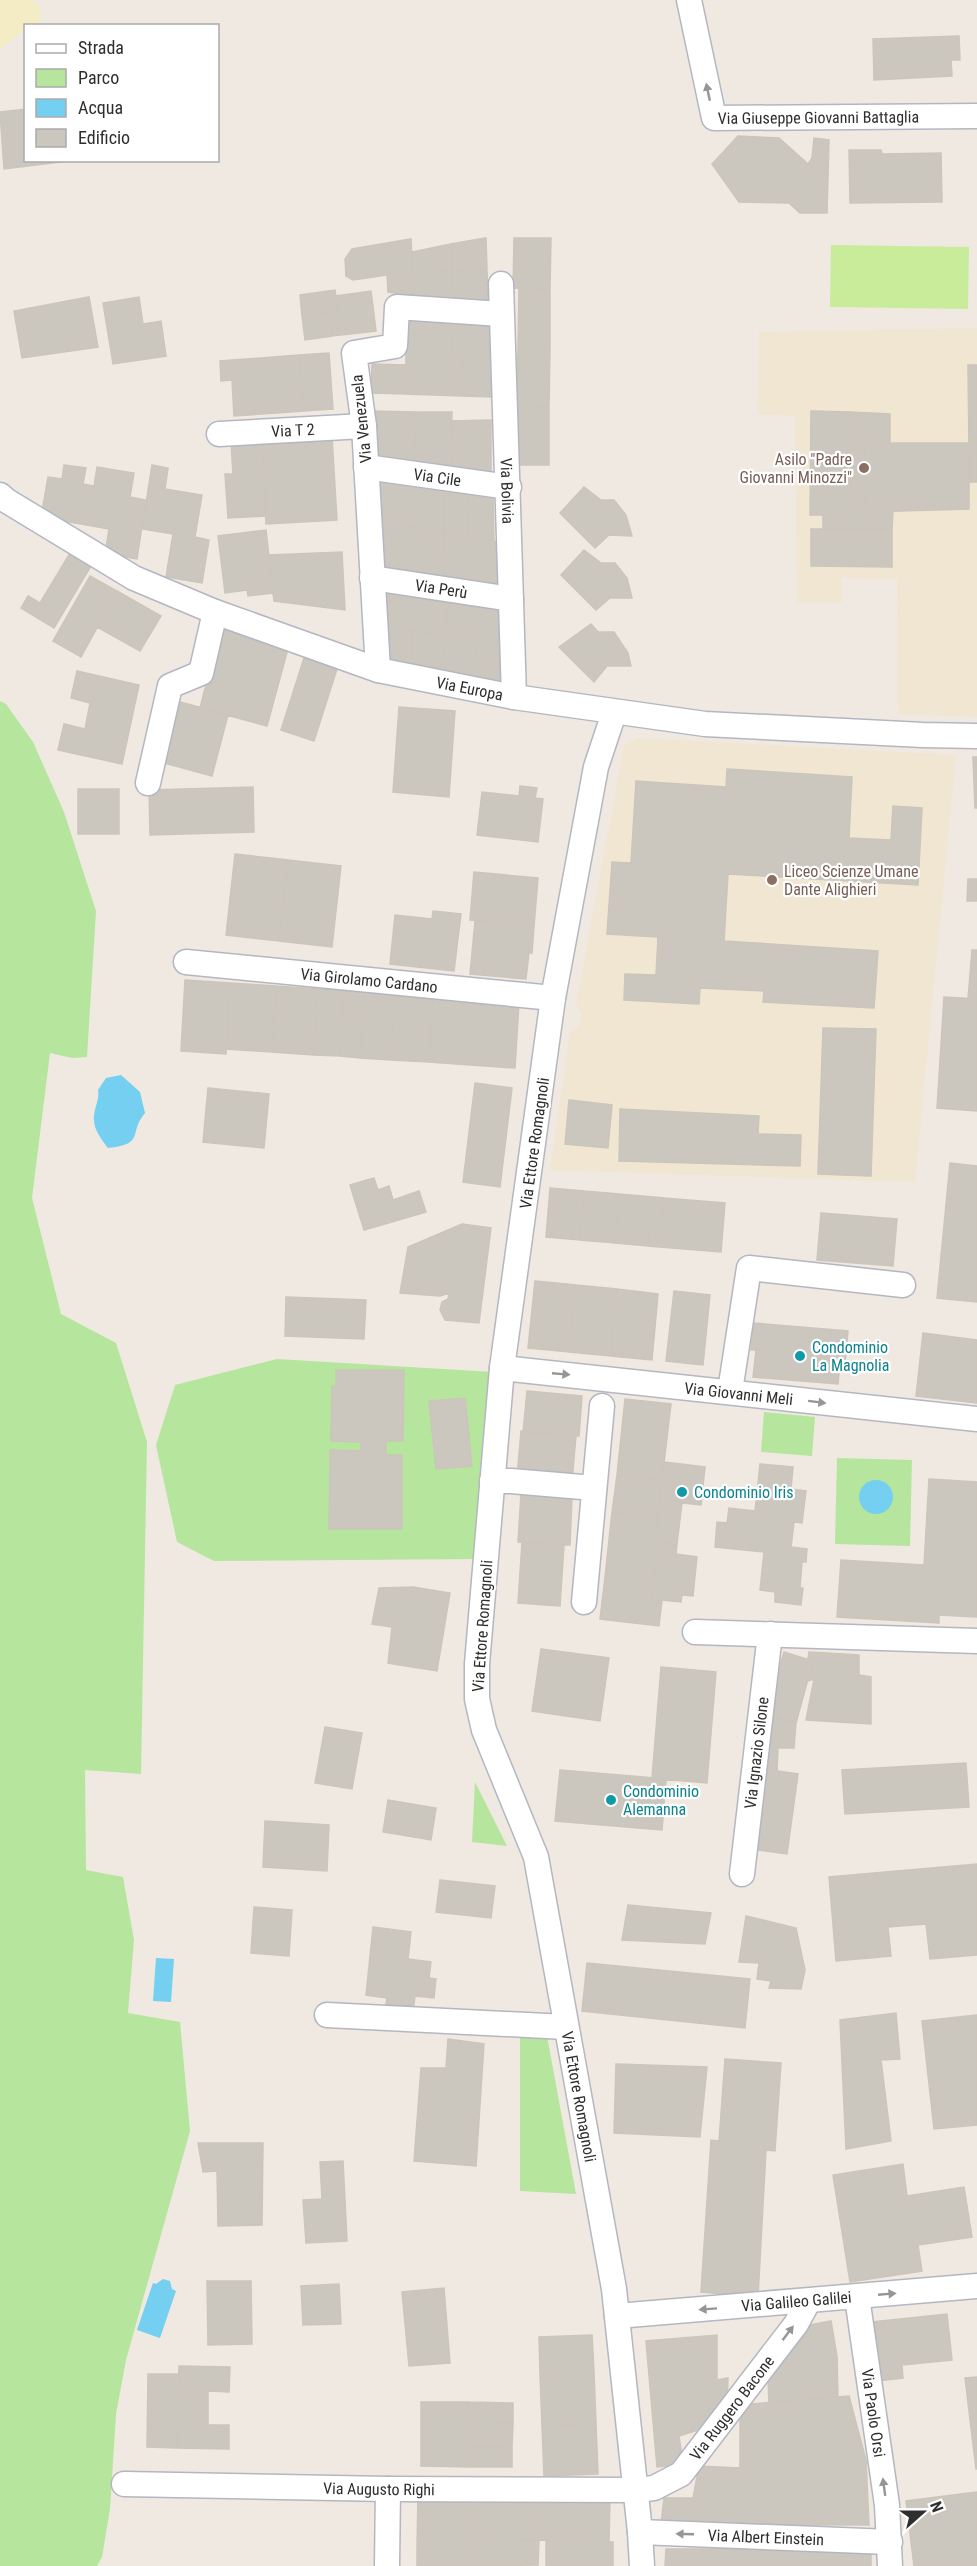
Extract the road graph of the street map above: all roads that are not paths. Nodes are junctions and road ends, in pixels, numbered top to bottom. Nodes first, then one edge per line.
1 (689, 0) edge
2 (977, 116) edge
3 (501, 284) dead end
4 (501, 314) junction
5 (364, 426) junction
6 (219, 434) dead end
7 (366, 467) junction
8 (509, 487) junction
9 (0, 495) edge
10 (372, 578) junction
11 (511, 599) junction
12 (215, 612) junction
13 (378, 670) junction
14 (514, 697) junction
15 (614, 713) junction
16 (977, 736) edge
17 (148, 783) dead end
18 (186, 962) dead end
19 (553, 998) junction
20 (903, 1286) dead end
21 (502, 1368) junction
22 (730, 1391) junction
23 (602, 1406) dead end
24 (977, 1419) edge
25 (492, 1481) junction
26 (594, 1488) junction
27 (584, 1602) dead end
28 (695, 1632) dead end
29 (770, 1634) junction
30 (977, 1641) edge
31 (742, 1874) dead end
32 (327, 2015) dead end
33 (566, 2027) junction
34 (977, 2286) edge
35 (857, 2297) junction
36 (808, 2302) junction
37 (617, 2316) junction
38 (124, 2484) dead end
39 (388, 2489) junction
40 (635, 2490) junction
41 (640, 2532) junction
42 (890, 2554) edge
43 (387, 2566) edge
44 (642, 2566) edge

2 -> 1 street, Via Giuseppe Giovanni Battaglia
3 - 4 street, Via Bolivia
4 - 5 street, Via Venezuela
4 - 8 street, Via Bolivia
5 - 6 street, Via T 2
5 - 7 street, Via Venezuela
7 - 8 street, Via Cile
7 - 10 street, Via Venezuela
8 - 11 street, Via Bolivia
9 - 12 street, Via Europa
10 - 11 street, Via Perù
10 - 13 street, Via Venezuela
11 - 14 street, Via Bolivia
12 - 13 street, Via Europa
12 - 17 street
13 - 14 street, Via Europa
14 - 15 street, Via Europa
15 - 16 street, Via Europa
15 - 19 street, Via Ettore Romagnoli
18 - 19 street, Via Girolamo Cardano
19 - 21 street, Via Ettore Romagnoli
20 - 22 street
21 -> 22 street, Via Giovanni Meli
21 - 25 street, Via Ettore Romagnoli
22 -> 24 street, Via Giovanni Meli
23 - 26 street
25 - 26 street
25 - 33 street, Via Ettore Romagnoli
26 - 27 street
28 - 29 street
29 - 30 street
29 - 31 street, Via Ignazio Silone
32 - 33 street
33 - 37 street, Via Ettore Romagnoli
35 -> 34 street, Via Galileo Galilei
35 - 36 street, Via Galileo Galilei
42 -> 35 street, Via Paolo Orsi
36 -> 37 street, Via Galileo Galilei
40 -> 36 street, Via Ruggero Bacone
37 - 40 street, Via Ettore Romagnoli
38 - 39 street, Via Augusto Righi
39 - 40 street, Via Augusto Righi
39 - 43 street
40 - 41 street, Via Ettore Romagnoli
42 -> 41 street, Via Albert Einstein
41 - 44 street, Via Ettore Romagnoli

